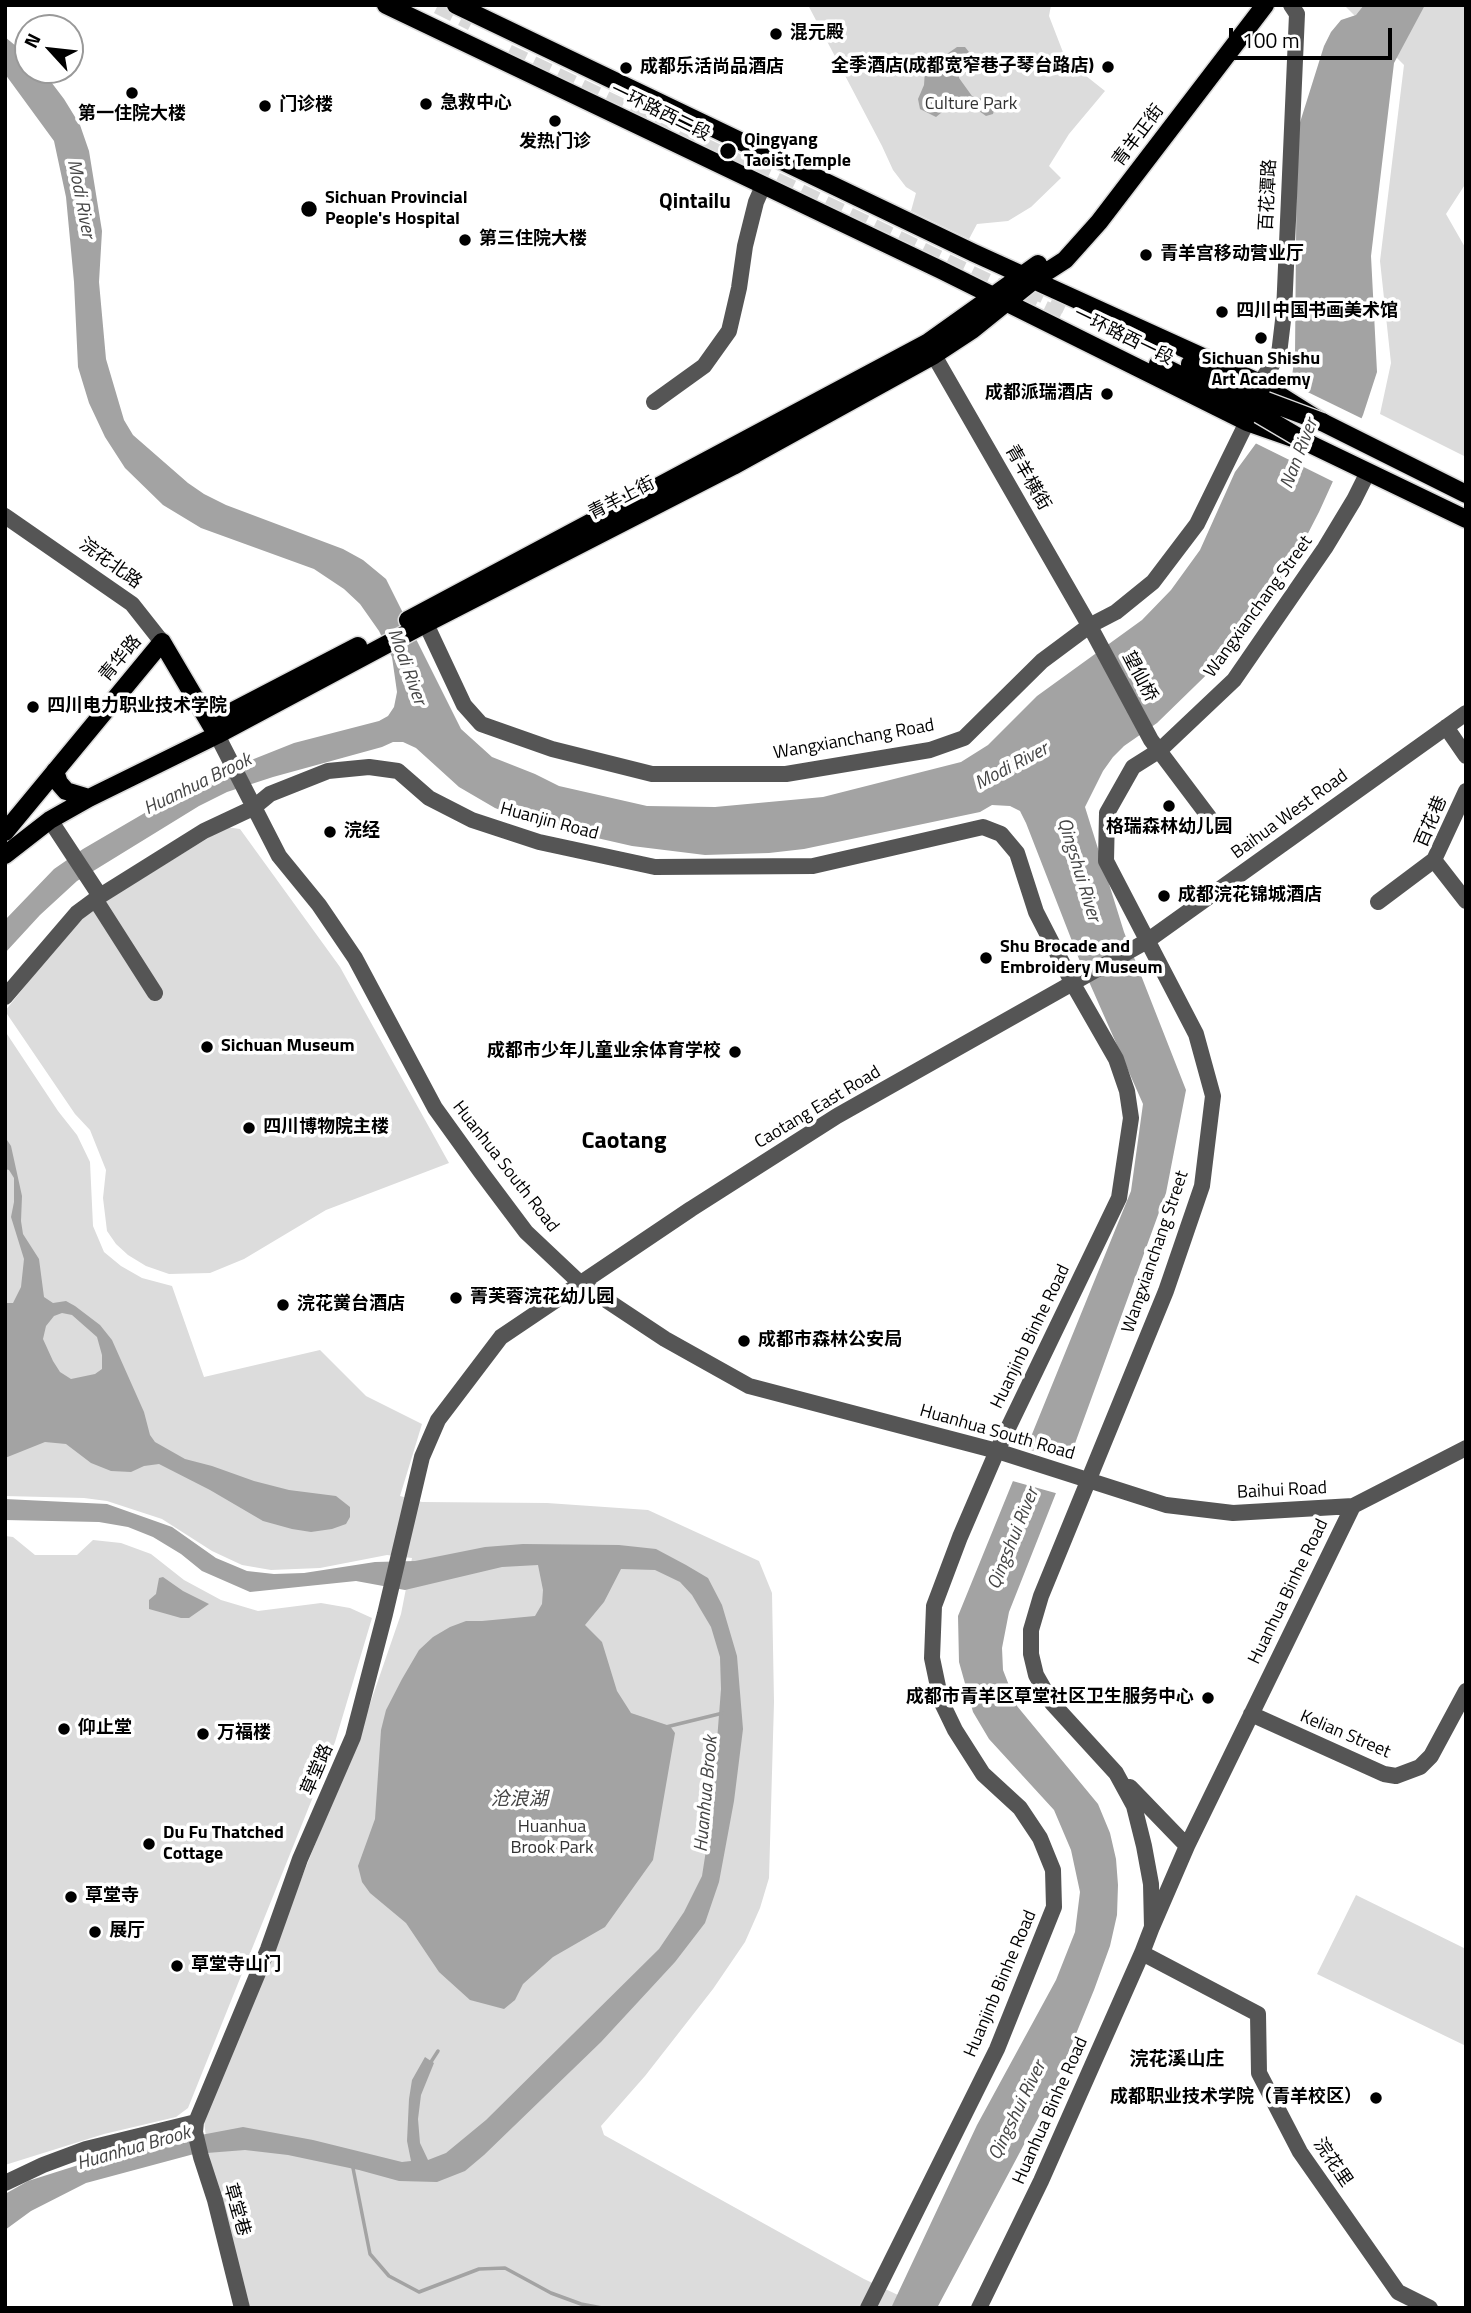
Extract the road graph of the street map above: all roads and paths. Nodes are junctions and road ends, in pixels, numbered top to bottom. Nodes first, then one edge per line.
1 (386, 5) edge
2 (456, 5) edge
3 (1255, 5) edge
4 (1265, 5) edge
5 (1291, 5) edge
6 (763, 186) junction
7 (1028, 277) junction
8 (1000, 299) junction
9 (1063, 311) tunnel mouth
10 (930, 349) junction
11 (654, 402) dead end
12 (1260, 406) junction
13 (1368, 472) junction
14 (1466, 494) edge
15 (5, 516) edge
16 (1466, 519) edge
17 (420, 623) junction
18 (1091, 629) junction
19 (162, 642) junction
20 (1466, 713) edge
21 (1446, 727) junction
22 (213, 729) junction
23 (1156, 745) junction
24 (1466, 756) edge
25 (55, 771) junction
26 (1466, 791) edge
27 (89, 798) junction
28 (253, 808) junction
29 (1209, 817) dead end
30 (50, 820) junction
31 (5, 832) edge
32 (5, 856) edge
33 (1434, 860) junction
34 (97, 898) junction
35 (1466, 901) edge
36 (1378, 902) dead end
37 (1142, 944) junction
38 (1078, 981) junction
39 (155, 993) dead end
40 (5, 996) edge
41 (579, 1282) junction
42 (1466, 1448) edge
43 (1005, 1454) junction
44 (1091, 1479) junction
45 (1353, 1506) junction
46 (1466, 1690) edge
47 (1251, 1714) junction
48 (1116, 1773) junction
49 (1187, 1846) junction
50 (1152, 1927) junction
51 (1142, 1953) junction
52 (196, 2127) junction
53 (5, 2183) edge
54 (242, 2308) edge
55 (868, 2308) edge
56 (979, 2308) edge
57 (1430, 2308) edge

1 - 6 main road, 一环路西二段
2 - 7 main road, 一环路西二段
3 - 7 main road, 青羊正街
4 - 7 main road, 青羊正街
5 - 12 street, 百花潭路
6 - 8 main road, 一环路西二段
6 - 11 street
7 - 8 main road, 青羊上街
7 - 12 main road, 一环路西一段
8 - 10 main road, 青羊上街
8 - 12 main road, 一环路西一段
9 - 12 main road
10 - 17 main road, 青羊上街
10 - 18 street, 青羊横街
12 - 13 main road, bridge
12 - 14 main road, bridge
12 - 18 street, Wangxianchang Road
13 - 16 main road
13 - 23 street, Wangxianchang Street
15 - 19 street, 浣花北路
17 - 18 street, Wangxianchang Road
17 - 22 main road, 青羊上街
18 - 23 street, 望仙桥
19 - 22 main road, 浣花北路
19 - 25 main road, 青华路
20 - 21 street, Baihua West Road
21 - 24 street
21 - 37 street, Baihua West Road
22 - 27 main road
22 - 28 street, Huanhua South Road
23 - 29 street, 望仙桥
23 - 37 street, Wangxianchang Street
25 - 27 main road
25 - 31 main road, 青华路
26 - 33 street, 百花巷
27 - 30 main road
28 - 34 street, Huanjin Road
28 - 38 street, Huanjin Road
28 - 41 street, Huanhua South Road
30 - 32 main road
30 - 34 street
33 - 35 street, 百花巷
33 - 36 street
34 - 39 street
34 - 40 street, Huanjin Road
37 - 38 street, Baihua West Road
37 - 44 street, Wangxianchang Street
38 - 41 street, Caotang East Road
38 - 43 street, Huanjinb Binhe Road
41 - 43 street, Huanhua South Road
41 - 52 street, 草堂路
42 - 45 street, Baihui Road
43 - 44 street, Huanhua South Road
43 - 55 street, Huanjinb Binhe Road
44 - 45 street, Baihui Road
44 - 48 street, Huanhua Binhe Road
45 - 47 street, Huanhua Binhe Road
46 - 47 street, Kelian Street
47 - 49 street, Huanhua Binhe Road
48 - 49 street, Huanhua Binhe Road
48 - 50 street, Huanhua Binhe Road
49 - 50 street, Huanhua Binhe Road
50 - 51 street, Huanhua Binhe Road
51 - 56 street, Huanhua Binhe Road
51 - 57 street, 浣花里
52 - 53 street
52 - 54 street, 草堂巷

